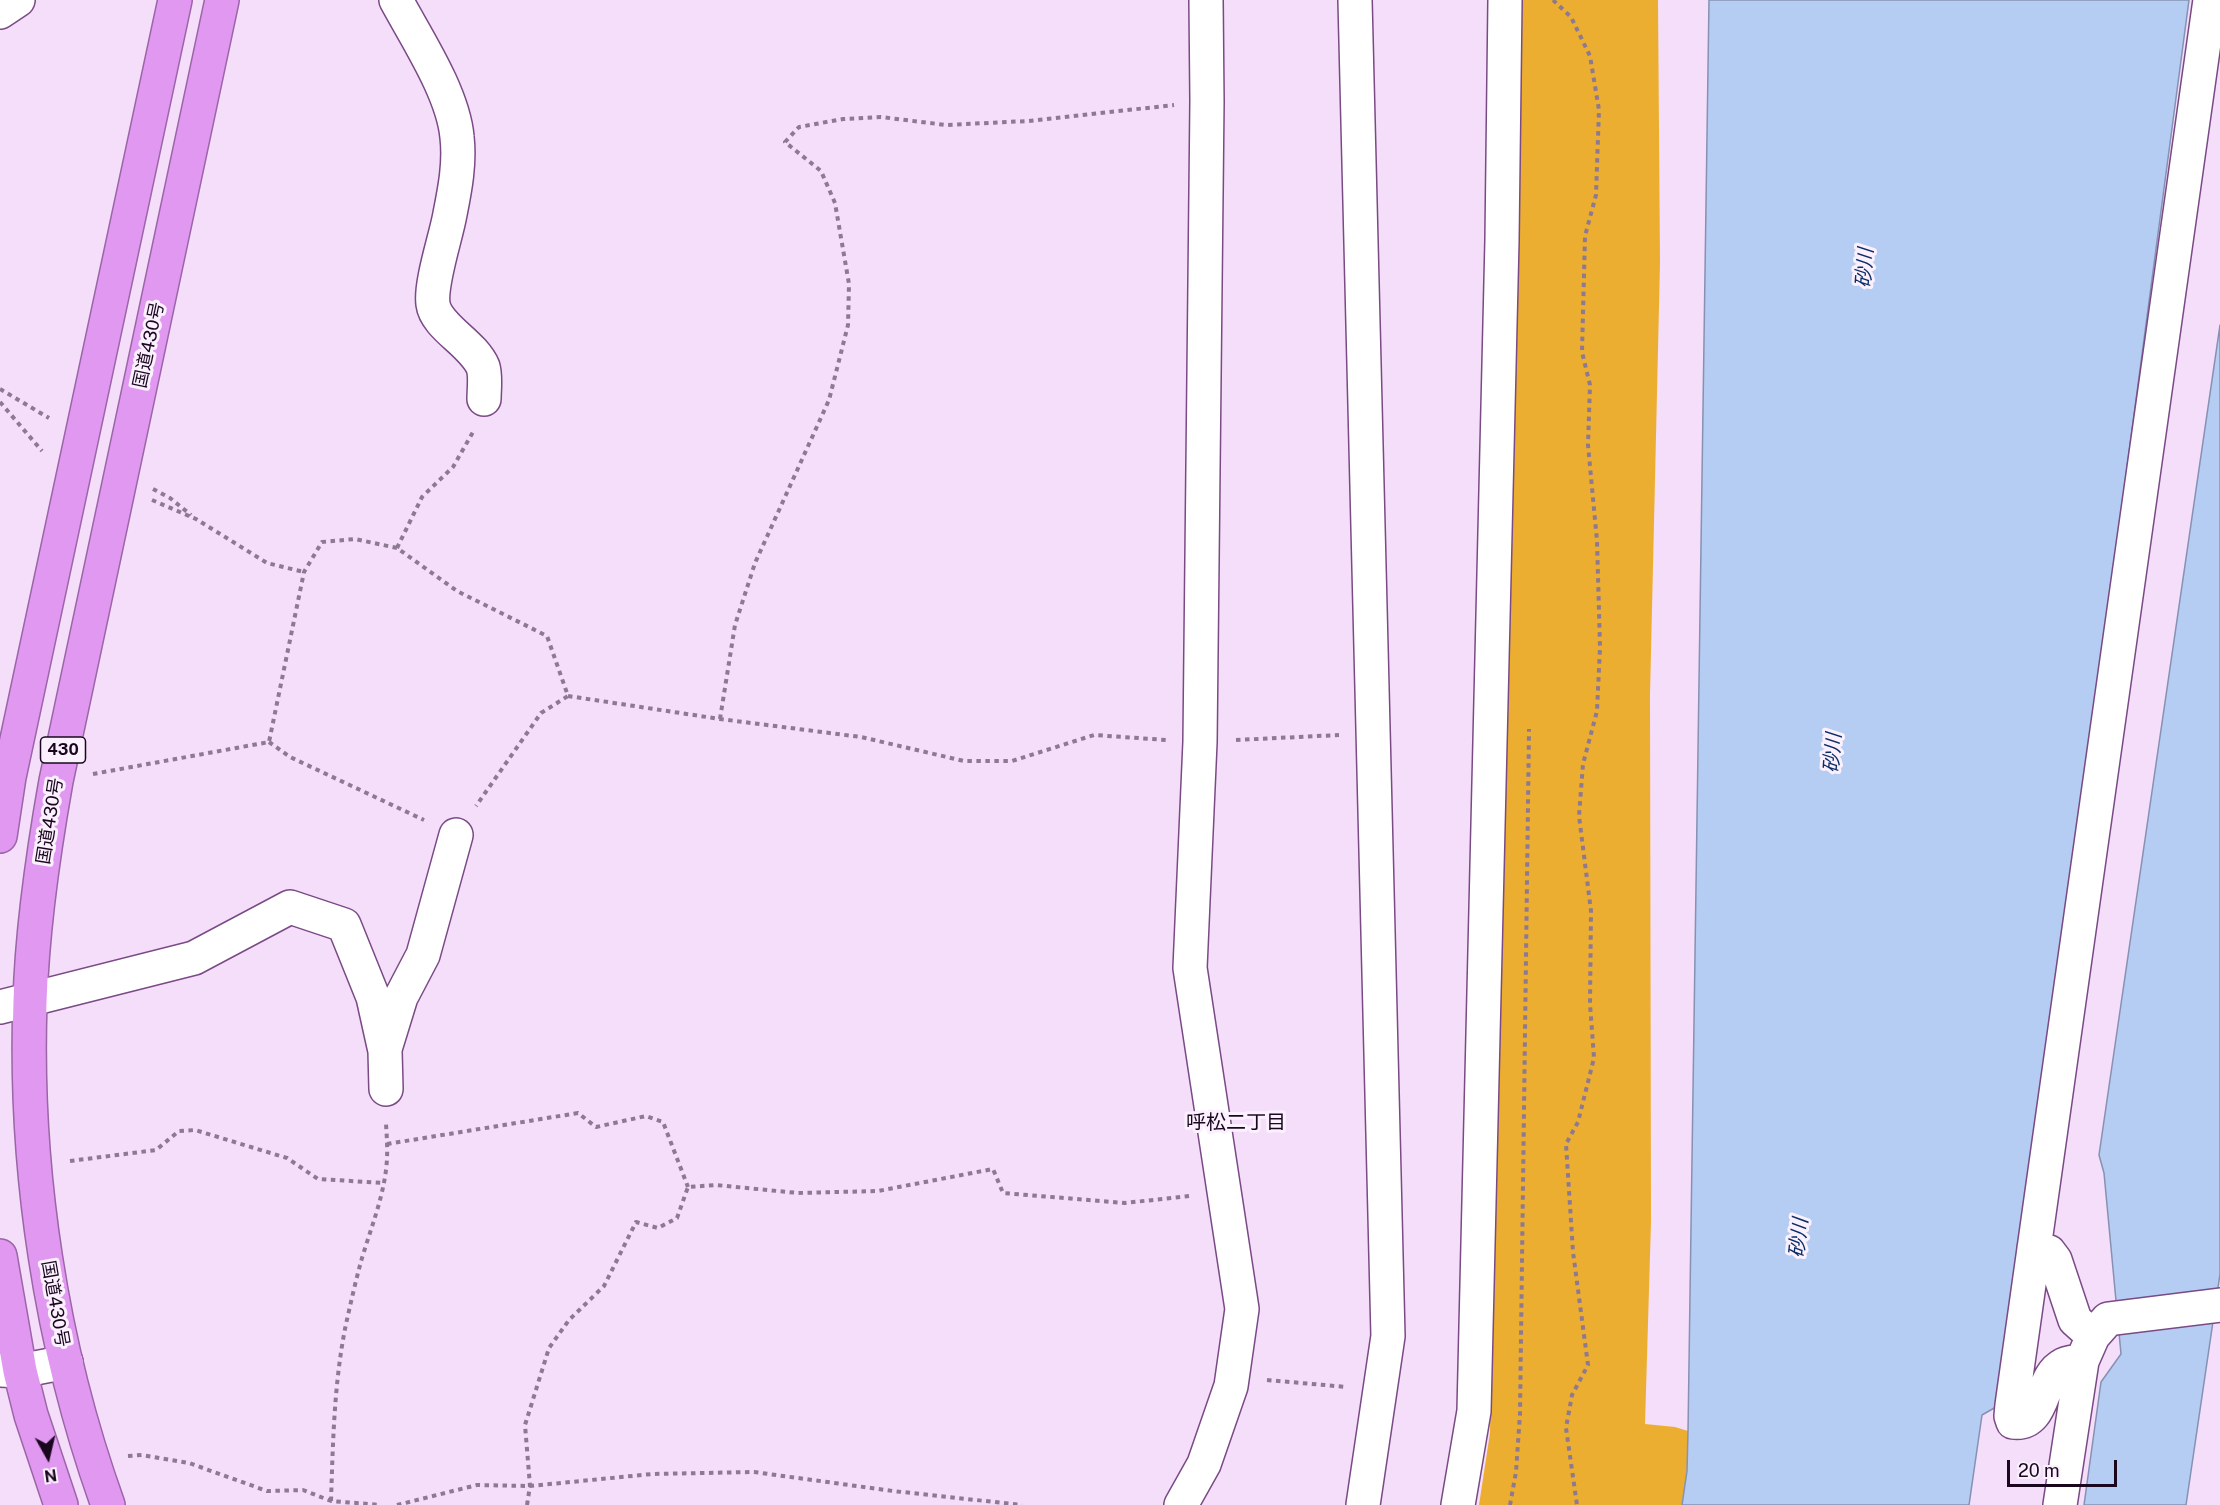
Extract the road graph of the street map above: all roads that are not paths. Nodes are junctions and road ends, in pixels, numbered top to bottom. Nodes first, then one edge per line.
1 (18, 0) edge
2 (175, 0) edge
3 (222, 0) edge
4 (396, 0) edge
5 (1206, 0) edge
6 (1355, 0) edge
7 (1504, 0) edge
8 (2210, 0) edge
9 (0, 12) edge
10 (484, 399) road end
11 (456, 835) road end
12 (0, 836) edge
13 (15, 1003) edge
14 (385, 1051) junction
15 (386, 1089) road end
16 (2034, 1248) junction
17 (0, 1256) edge
18 (2220, 1305) edge
19 (2094, 1339) junction
20 (66, 1362) junction
21 (10, 1371) edge
22 (61, 1505) edge
23 (108, 1505) edge
24 (1181, 1505) edge
25 (1363, 1505) edge
26 (1458, 1505) edge
27 (2060, 1505) edge

1 - 9 street
2 - 12 highway, 430
3 - 13 highway, 国道430号 / 430
4 - 10 street
5 - 24 street
6 - 25 street
7 - 26 street
8 - 16 street
11 - 14 street
13 - 14 street
13 - 20 highway, 国道430号 / 430
14 - 15 street
16 - 19 street
16 - 19 street
17 - 21 highway
18 - 19 street
19 - 27 street
20 - 21 street
20 - 23 highway, 国道430号 / 430
21 - 22 highway

